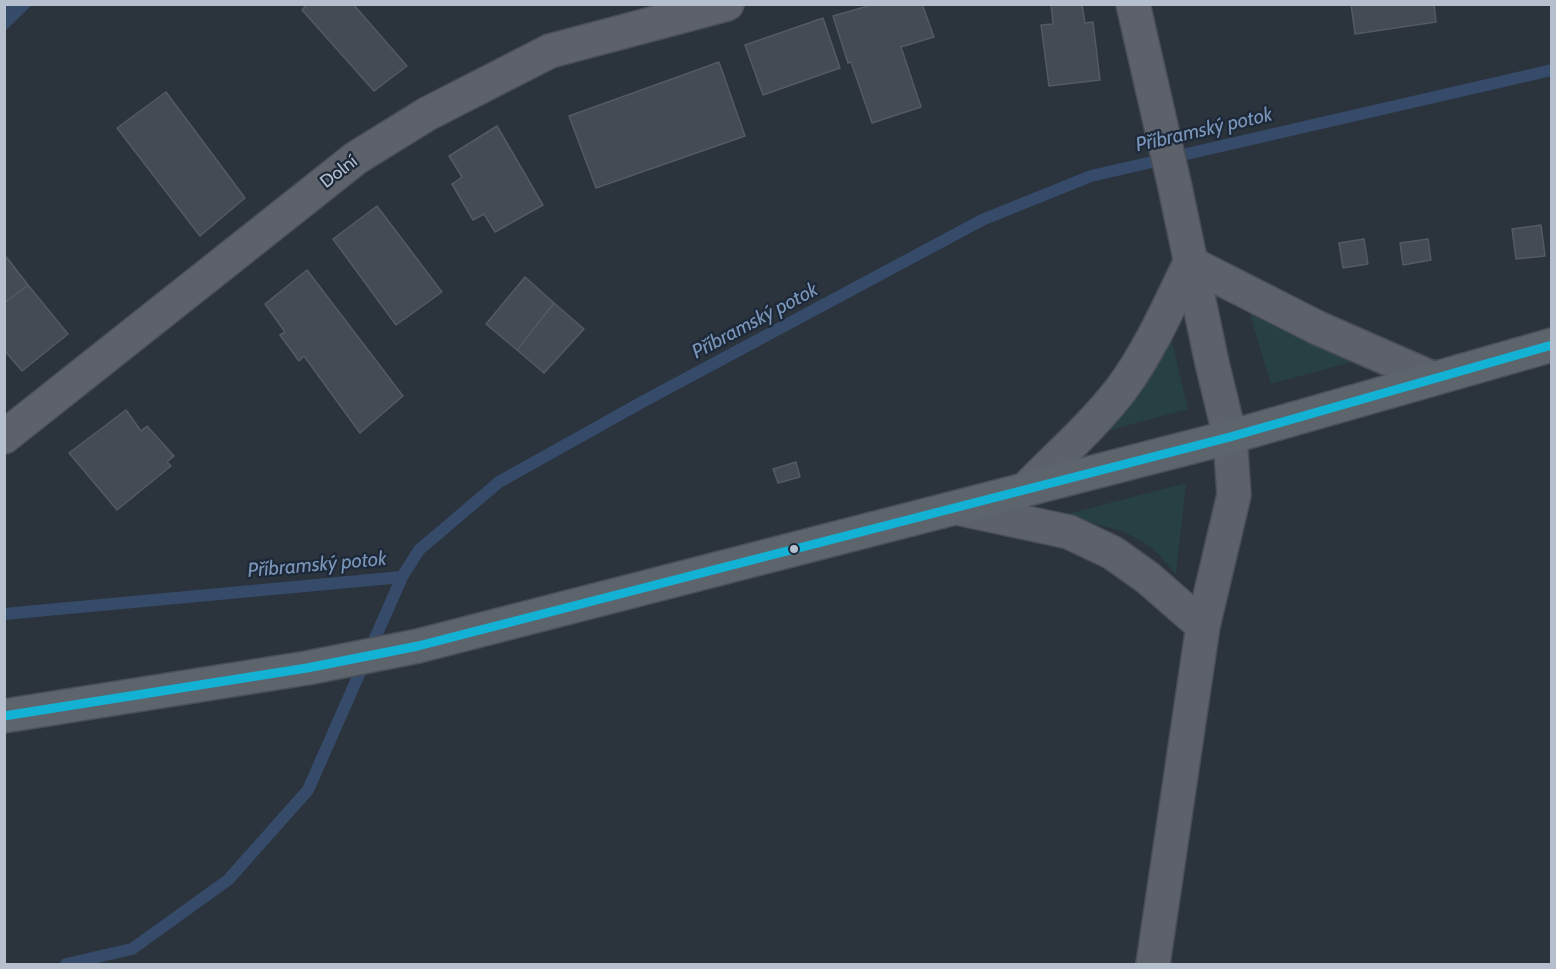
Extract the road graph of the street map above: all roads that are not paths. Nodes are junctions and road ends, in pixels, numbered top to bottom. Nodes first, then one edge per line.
1 (727, 4) edge
2 (1133, 4) edge
3 (1190, 263) junction
4 (1551, 345) edge
5 (1432, 378) junction
6 (4, 437) edge
7 (1230, 437) junction
8 (1026, 489) junction
9 (957, 508) junction
10 (1203, 626) junction
11 (4, 716) edge
12 (1153, 964) edge

1 - 6 street, Dolní
2 - 3 street
3 - 5 street
3 - 7 street
3 - 8 street
4 - 5 main road
5 - 7 main road
7 - 8 main road
7 - 10 street
8 - 9 main road
9 - 10 street
9 - 11 main road
10 - 12 street

